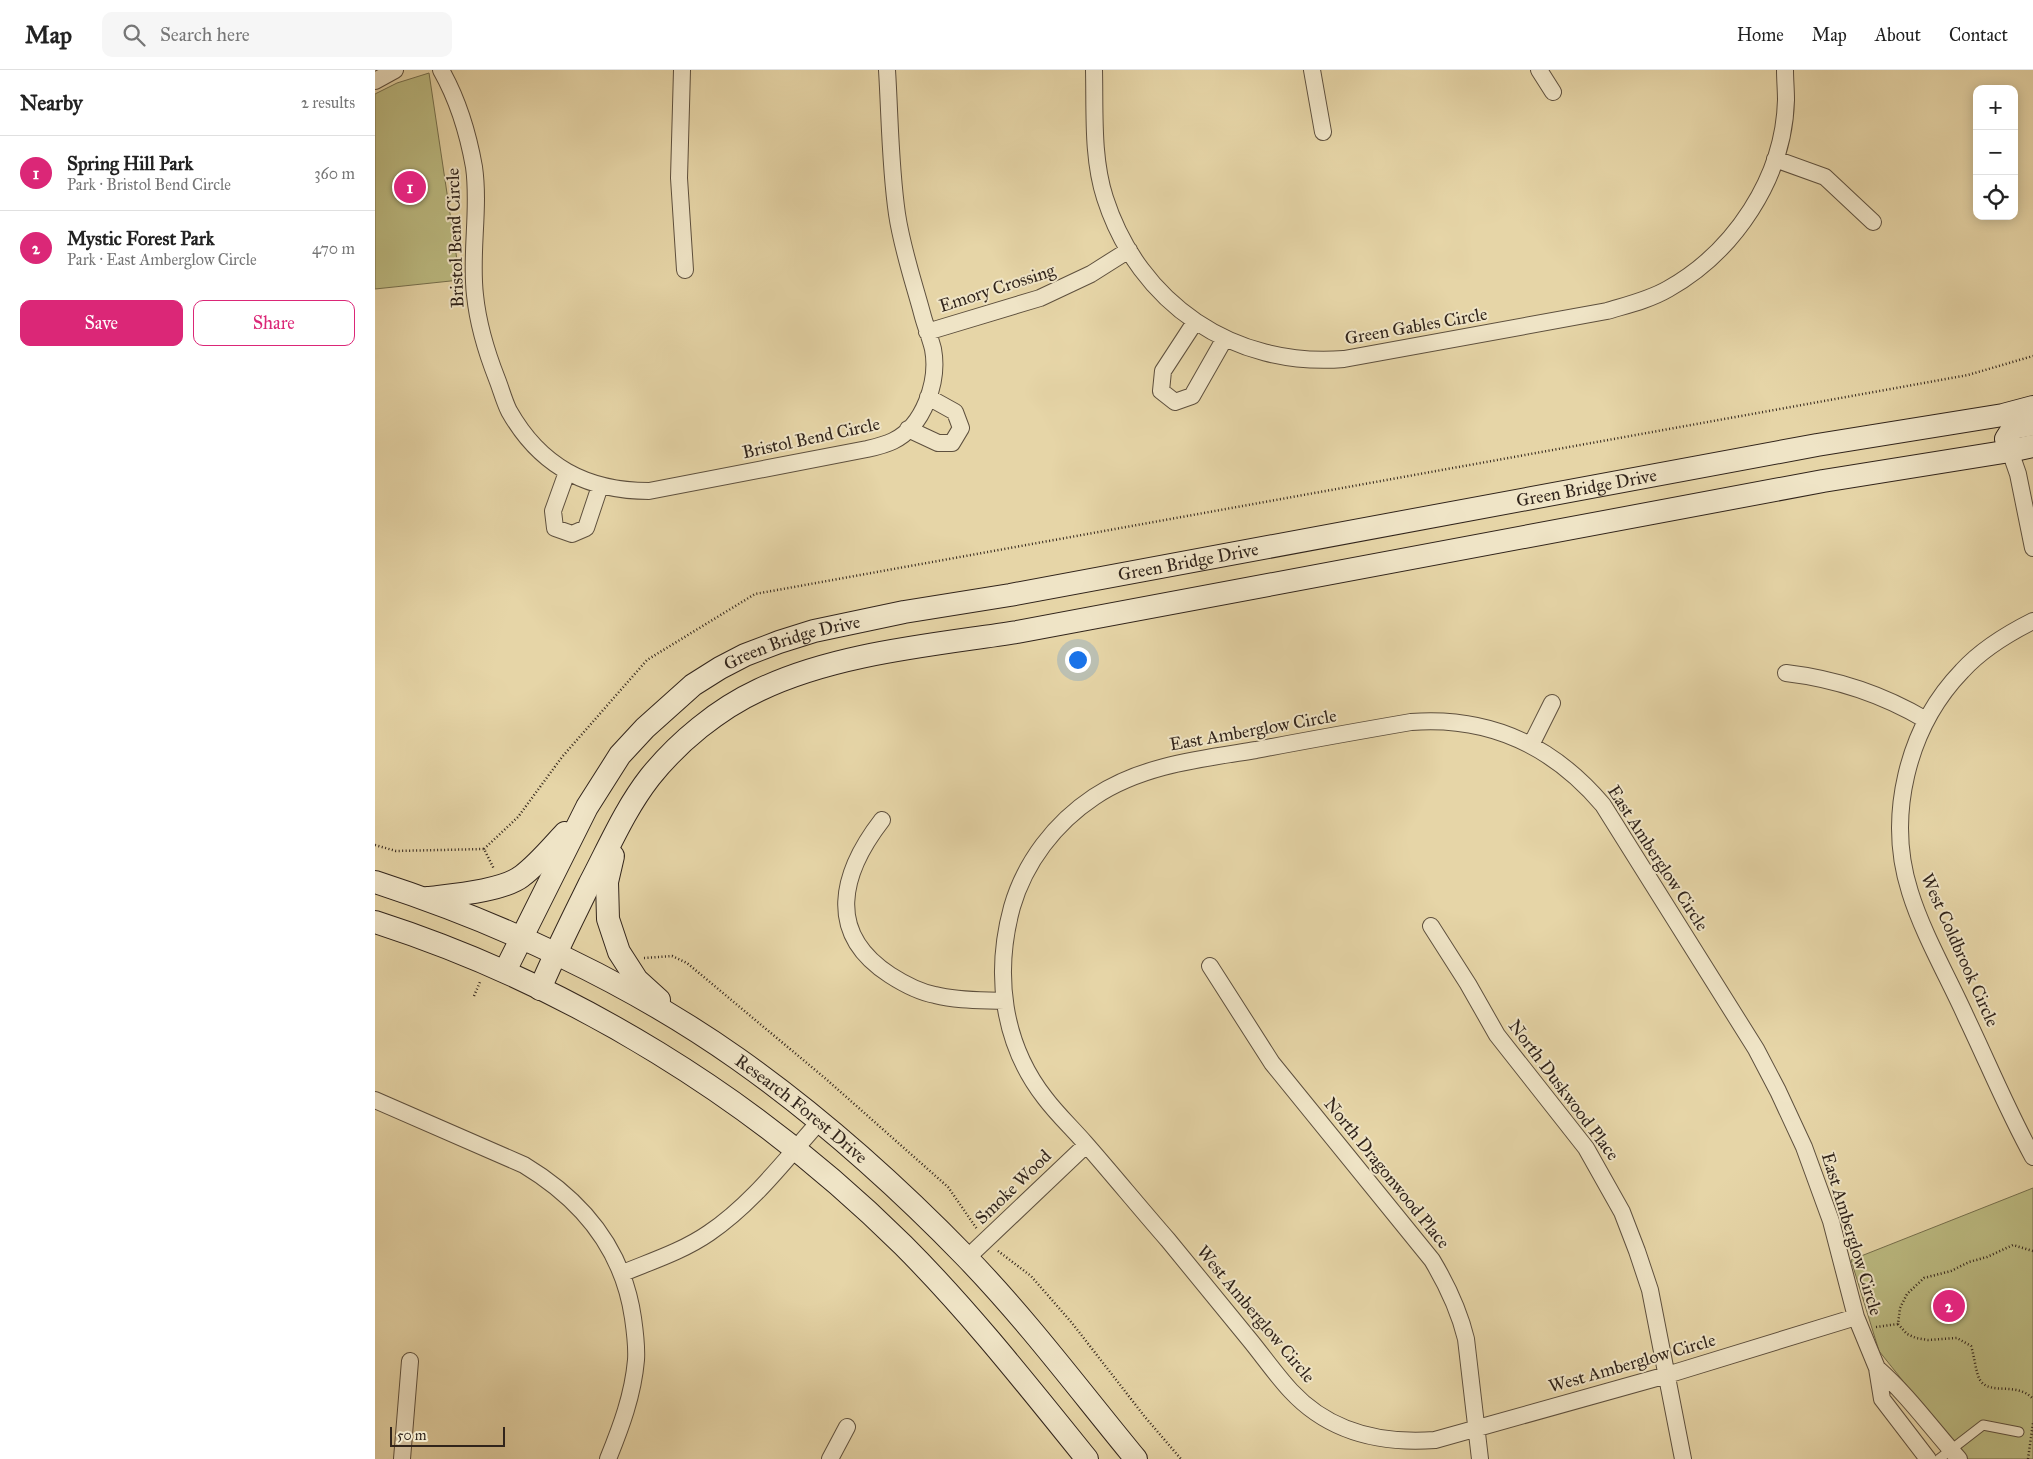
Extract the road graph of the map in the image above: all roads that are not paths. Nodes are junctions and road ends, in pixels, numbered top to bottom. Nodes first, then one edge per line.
1 (395, 70) edge
2 (441, 70) edge
3 (682, 70) edge
4 (887, 70) edge
5 (1095, 70) edge
6 (1312, 70) edge
7 (1539, 70) edge
8 (1785, 70) edge
9 (375, 81) edge
10 (1553, 92) dead end
11 (1323, 132) dead end
12 (1775, 159) junction
13 (1873, 222) dead end
14 (1129, 250) junction
15 (685, 270) dead end
16 (1195, 322) junction
17 (927, 332) junction
18 (1225, 338) junction
19 (928, 397) junction
20 (2033, 408) edge
21 (2033, 424) edge
22 (908, 430) junction
23 (2033, 446) edge
24 (2010, 451) junction
25 (567, 472) junction
26 (601, 486) junction
27 (2033, 548) edge
28 (2033, 621) edge
29 (1787, 673) dead end
30 (1553, 703) dead end
31 (1927, 720) junction
32 (1531, 746) junction
33 (587, 808) junction
34 (881, 820) dead end
35 (619, 826) junction
36 (375, 882) edge
37 (425, 898) junction
38 (375, 922) edge
39 (1431, 926) dead end
40 (521, 937) junction
41 (555, 954) junction
42 (1210, 966) dead end
43 (505, 971) junction
44 (539, 989) junction
45 (1004, 1001) junction
46 (689, 1027) junction
47 (375, 1100) edge
48 (819, 1122) junction
49 (1086, 1144) junction
50 (794, 1150) junction
51 (2033, 1157) edge
52 (967, 1258) junction
53 (623, 1273) junction
54 (1858, 1323) junction
55 (410, 1361) dead end
56 (1877, 1368) junction
57 (1667, 1375) junction
58 (847, 1427) dead end
59 (1477, 1429) junction
60 (2019, 1432) dead end
61 (1950, 1456) edge
62 (402, 1459) edge
63 (608, 1459) edge
64 (830, 1459) edge
65 (1087, 1459) edge
66 (1136, 1459) edge
67 (1481, 1459) edge
68 (1683, 1459) edge
69 (1928, 1459) edge

1 - 9 street
2 - 25 street, Bristol Bend Circle
3 - 15 street
4 - 17 street, Bristol Bend Circle
5 - 14 street, Green Gables Circle
6 - 11 street
7 - 10 street
8 - 12 street, Green Gables Circle
12 - 13 street
12 - 18 street, Green Gables Circle
14 - 16 street, Green Gables Circle
14 - 17 street, Emory Crossing
16 - 18 street, Green Gables Circle
16 - 18 street
17 - 19 street, Bristol Bend Circle
19 - 22 street, Bristol Bend Circle
19 - 22 street
20 - 33 main road, Green Bridge Drive
21 - 24 main road
22 - 26 street, Bristol Bend Circle
23 - 24 main road, Green Bridge Drive
24 - 27 street
24 - 35 main road, Green Bridge Drive
25 - 26 street, Bristol Bend Circle
25 - 26 street
28 - 31 street, West Coldbrook Circle
29 - 31 street
30 - 32 street
31 - 51 street, West Coldbrook Circle
32 - 45 street, East Amberglow Circle
32 - 54 street, East Amberglow Circle
33 - 37 main road
33 - 40 main road, Green Bridge Drive
34 - 45 street
35 - 41 main road, Green Bridge Drive
35 - 46 main road
36 - 37 main road, Research Forest Drive
37 - 40 main road, Research Forest Drive
38 - 43 main road, Research Forest Drive
39 - 57 street, North Duskwood Place
40 - 41 main road, Research Forest Drive
40 - 43 main road, Green Bridge Drive
41 - 44 main road, Green Bridge Drive
41 - 46 main road, Research Forest Drive
42 - 59 street, North Dragonwood Place
43 - 44 main road, Research Forest Drive
44 - 50 main road, Research Forest Drive
45 - 49 street, West Amberglow Circle
46 - 48 main road, Research Forest Drive
47 - 53 street
48 - 50 street
48 - 52 main road, Research Forest Drive
49 - 52 street, Smoke Wood
49 - 59 street, West Amberglow Circle
50 - 53 street
50 - 65 main road, Research Forest Drive
52 - 66 main road, Research Forest Drive
53 - 63 street
54 - 56 street, East Amberglow Circle
54 - 57 street, West Amberglow Circle
55 - 62 street
56 - 61 street, East Amberglow Circle
56 - 69 street, East Amberglow Circle
57 - 59 street, West Amberglow Circle
57 - 68 street, North Duskwood Place
58 - 64 street
59 - 67 street, North Dragonwood Place
60 - 61 lane

